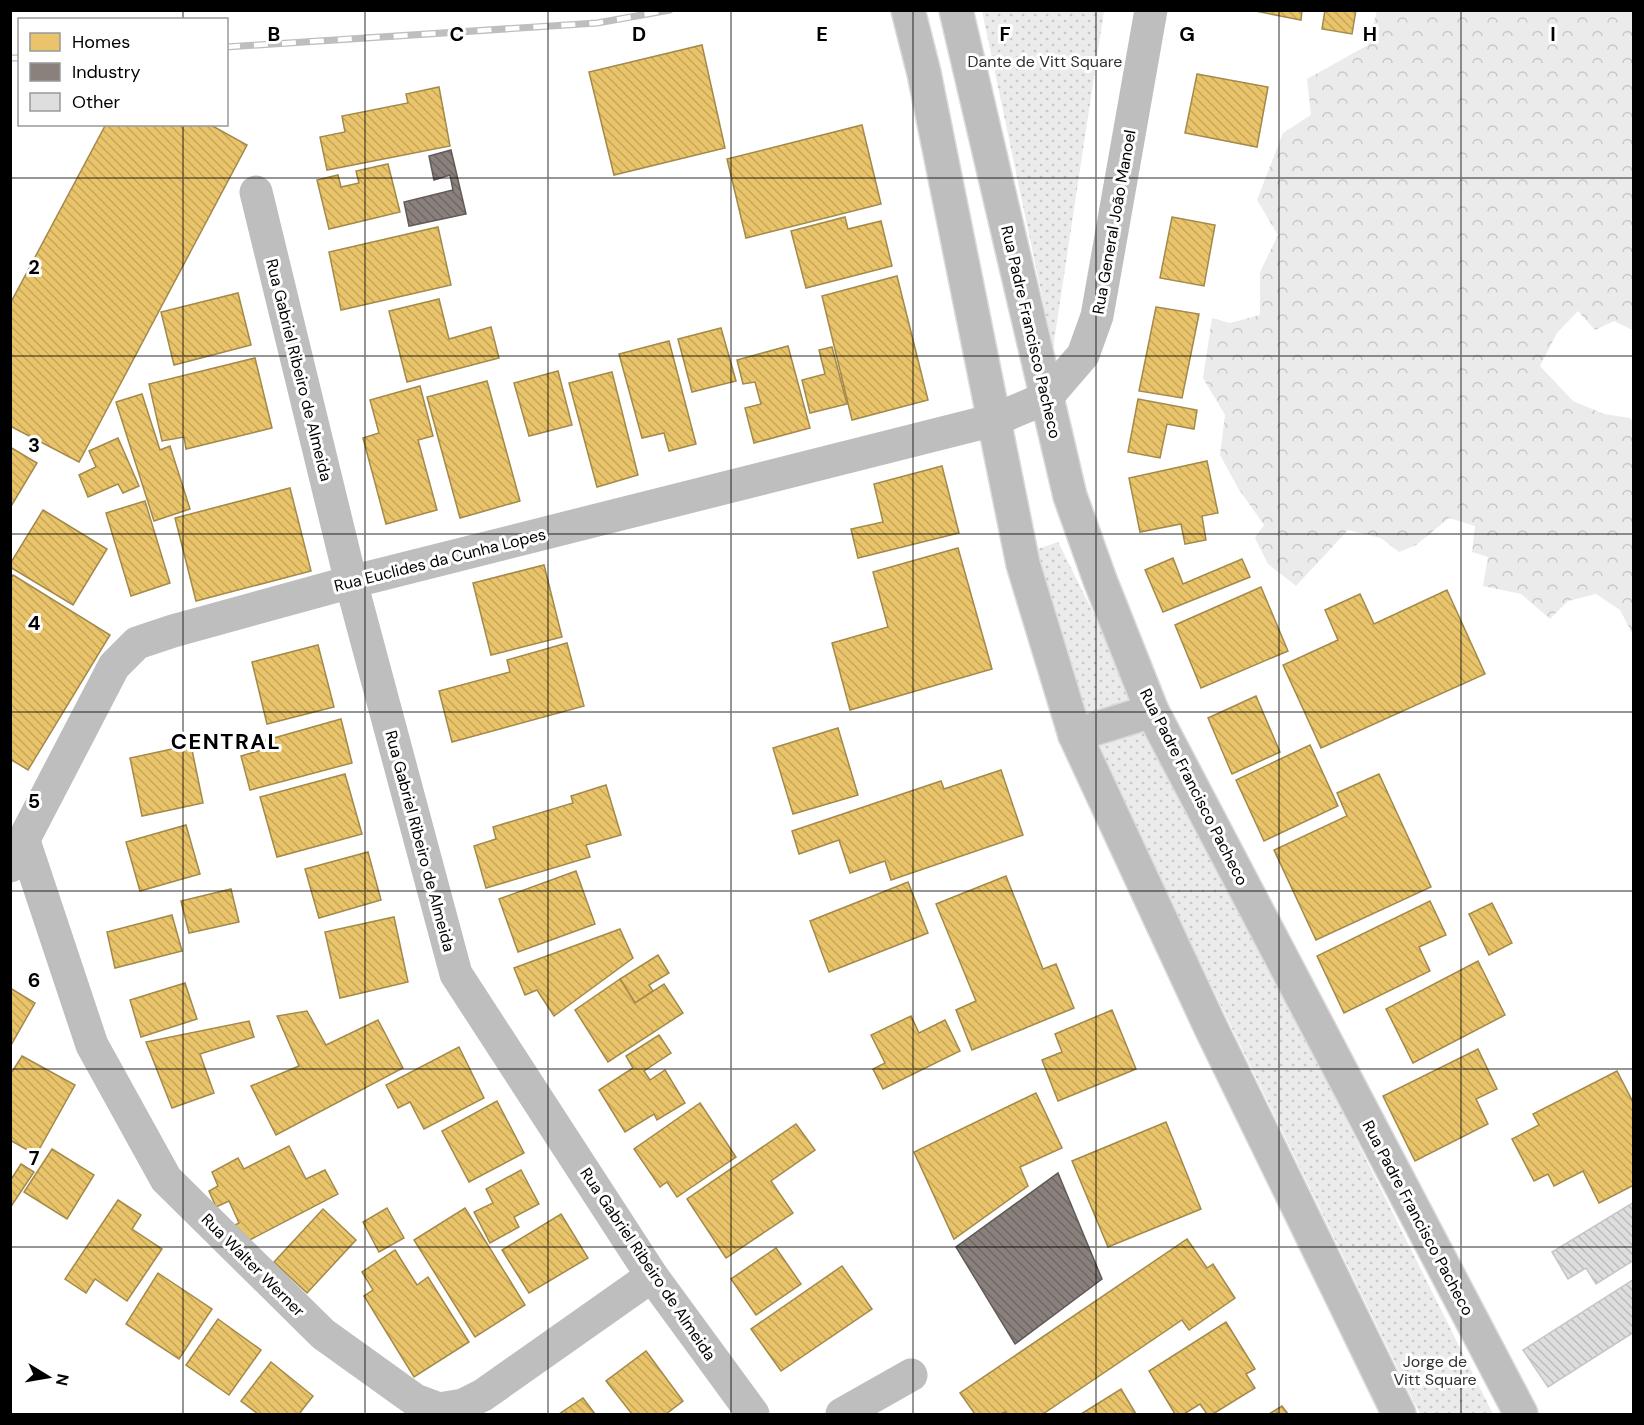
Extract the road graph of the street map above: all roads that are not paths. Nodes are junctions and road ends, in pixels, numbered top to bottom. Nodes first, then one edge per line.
1 (908, 10) edge
2 (956, 10) edge
3 (1151, 10) edge
4 (256, 192) dead end
5 (1046, 398) junction
6 (994, 420) junction
7 (351, 582) junction
8 (1152, 711) junction
9 (1075, 735) junction
10 (17, 854) edge
11 (652, 1276) junction
12 (911, 1375) dead end
13 (753, 1414) edge
14 (842, 1414) edge
15 (1399, 1414) edge
16 (1521, 1414) edge

1 - 6 street
2 - 5 street, Rua Padre Francisco Pacheco
3 - 5 street, Rua General João Manoel
4 - 7 street, Rua Gabriel Ribeiro de Almeida
5 - 6 street, Rua General João Manoel
5 - 8 street, Rua Padre Francisco Pacheco
6 - 7 street, Rua Euclides da Cunha Lopes
6 - 9 street
7 - 10 street, Rua Euclides da Cunha Lopes
7 - 11 street, Rua Gabriel Ribeiro de Almeida
8 - 9 street
8 - 16 street, Rua Padre Francisco Pacheco
9 - 15 street
10 - 11 street, Rua Walter Werner
11 - 13 street, Rua Gabriel Ribeiro de Almeida
12 - 14 street

